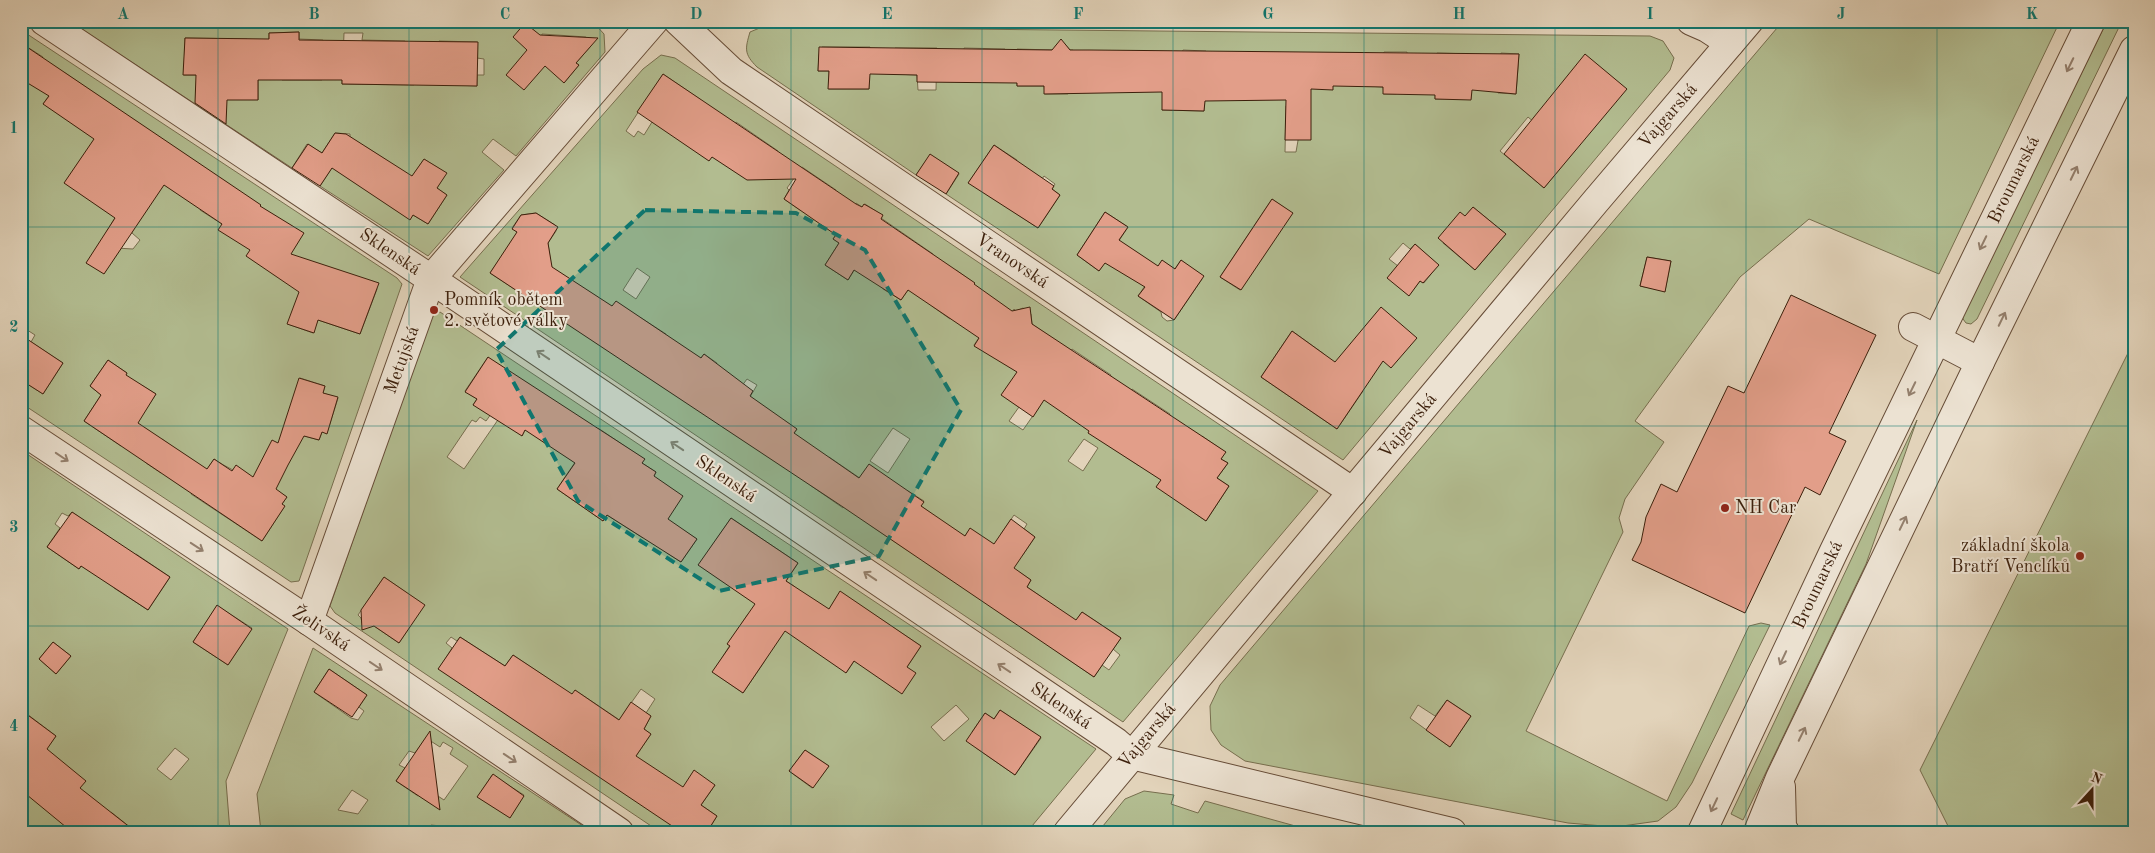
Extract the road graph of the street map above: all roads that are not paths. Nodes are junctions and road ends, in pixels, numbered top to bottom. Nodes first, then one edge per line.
1 (44, 21) edge
2 (654, 21) edge
3 (678, 21) edge
4 (1691, 21) edge
5 (1749, 21) edge
6 (2091, 21) edge
7 (1730, 43) junction
8 (2134, 50) edge
9 (431, 279) junction
10 (1913, 327) dead end
11 (1936, 340) junction
12 (1980, 362) junction
13 (21, 430) edge
14 (1353, 492) junction
15 (309, 621) junction
16 (1131, 755) junction
17 (1780, 778) junction
18 (619, 832) edge
19 (1068, 832) edge
20 (1452, 832) edge
21 (1702, 832) edge
22 (1758, 832) edge
23 (1785, 832) edge

1 - 9 street, Sklenská
2 - 9 street, Metujská
3 - 14 street, Vranovská
4 - 7 street
5 - 7 street, Vajgarská
6 -> 11 street, Broumarská
7 - 14 street, Vajgarská
12 -> 8 street
9 - 15 street, Metujská
16 -> 9 street, Sklenská
10 - 11 street
11 - 12 street
11 -> 21 street, Broumarská
17 -> 12 street
13 -> 15 street, Želivská
14 - 16 street, Vajgarská
15 -> 18 street, Želivská
16 - 19 street, Vajgarská
16 - 20 street, Sklenská
17 - 22 street
17 - 23 street

